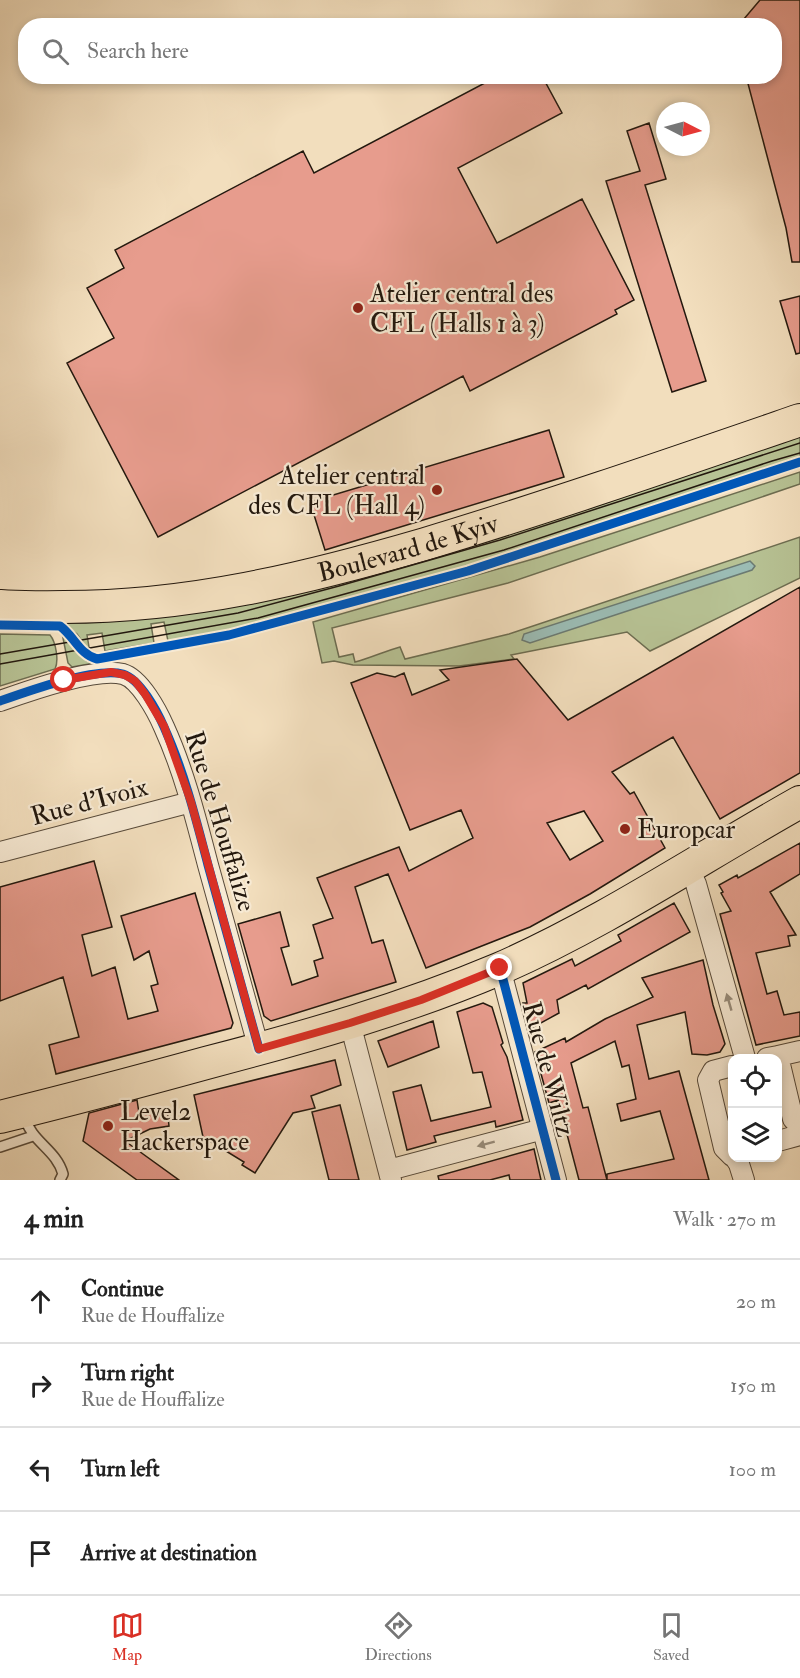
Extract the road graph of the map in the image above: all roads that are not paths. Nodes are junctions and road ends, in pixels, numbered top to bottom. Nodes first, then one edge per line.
1 (800, 420) edge
2 (0, 606) edge
3 (0, 701) edge
4 (191, 802) junction
5 (800, 802) edge
6 (0, 852) edge
7 (688, 867) junction
8 (500, 968) junction
9 (350, 1023) junction
10 (259, 1049) junction
11 (800, 1052) edge
12 (744, 1054) edge
13 (782, 1055) edge
14 (728, 1067) edge
15 (782, 1087) edge
16 (19, 1122) edge
17 (800, 1127) edge
18 (543, 1129) junction
19 (800, 1135) edge
20 (782, 1140) edge
21 (0, 1147) edge
22 (728, 1152) edge
23 (738, 1162) edge
24 (390, 1175) edge
25 (60, 1180) edge
26 (556, 1180) edge
27 (744, 1180) edge

1 - 2 main road, Boulevard de Kyiv
3 - 4 street, Rue de Houffalize
4 - 6 street, Rue d'Ivoix
4 - 10 street, Rue de Houffalize
5 - 7 main road
7 - 8 main road
12 -> 7 street
8 - 9 main road
8 - 18 street, Rue de Wiltz
9 - 10 main road
9 - 24 street
10 - 16 main road
11 - 13 street
14 - 22 street
15 - 17 street
16 - 21 lane
16 - 25 lane
18 -> 24 street
18 - 26 street, Rue de Wiltz
19 - 20 street
23 - 27 street

